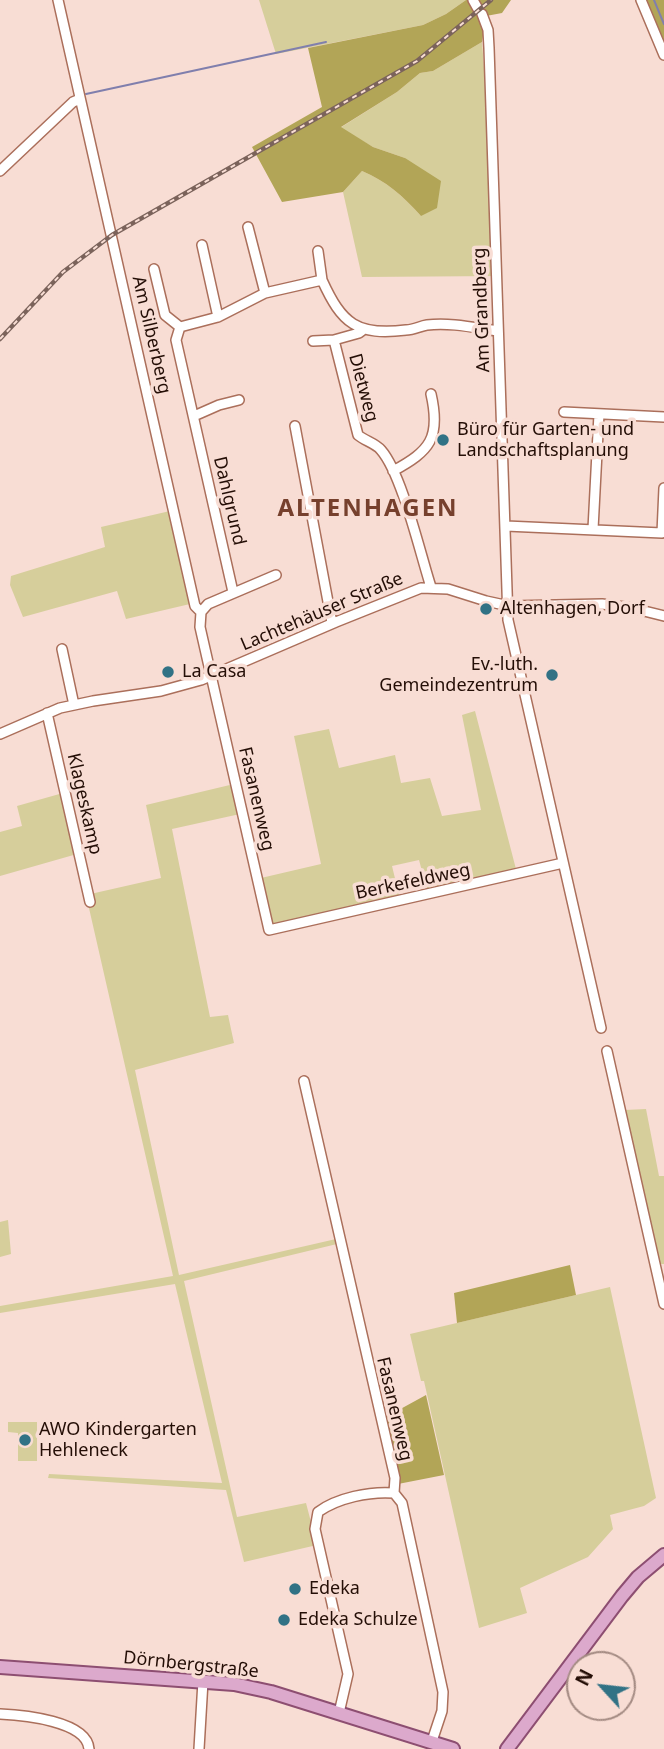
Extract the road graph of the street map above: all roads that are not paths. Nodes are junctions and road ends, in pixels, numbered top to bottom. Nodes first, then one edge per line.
1 (58, 0) edge
2 (641, 0) edge
3 (478, 8) edge
4 (664, 55) edge
5 (80, 99) junction
6 (0, 172) edge
7 (248, 227) dead end
8 (202, 245) dead end
9 (318, 251) dead end
10 (154, 269) dead end
11 (322, 280) junction
12 (265, 293) junction
13 (218, 317) junction
14 (180, 327) junction
15 (363, 330) junction
16 (498, 331) junction
17 (334, 340) junction
18 (313, 341) dead end
19 (431, 394) dead end
20 (239, 400) dead end
21 (564, 412) dead end
22 (599, 414) junction
23 (194, 416) junction
24 (664, 418) edge
25 (295, 426) dead end
26 (393, 471) junction
27 (664, 488) edge
28 (506, 526) junction
29 (593, 529) junction
30 (276, 575) dead end
31 (431, 587) junction
32 (233, 592) junction
33 (509, 606) junction
34 (201, 612) junction
35 (664, 616) edge
36 (332, 623) junction
37 (62, 649) dead end
38 (212, 676) junction
39 (74, 705) junction
40 (47, 713) junction
41 (0, 734) edge
42 (563, 863) junction
43 (90, 902) dead end
44 (269, 930) joint
45 (601, 1028) dead end
46 (607, 1051) dead end
47 (304, 1081) dead end
48 (664, 1304) edge
49 (394, 1493) junction
50 (664, 1555) edge
51 (0, 1667) edge
52 (203, 1681) junction
53 (339, 1713) junction
54 (0, 1714) edge
55 (432, 1741) junction
56 (89, 1749) edge
57 (199, 1749) edge
58 (453, 1749) edge
59 (507, 1749) edge

1 - 5 street, Am Silberberg
2 - 4 street
3 - 16 street, Am Grandberg
5 - 6 street
5 - 34 street, Am Silberberg
7 - 12 street
8 - 13 street
9 - 11 street
10 - 14 street
11 - 12 street
11 - 15 street
12 - 13 street
13 - 14 street
14 - 23 street, Dahlgrund
15 - 16 street
15 - 17 street, Dietweg
16 - 28 street, Am Grandberg
17 - 18 street, Dietweg
17 - 26 street, Dietweg
19 - 26 street
20 - 23 street
21 - 22 street
22 - 24 street
22 - 29 street
23 - 32 street, Dahlgrund
25 - 36 street
26 - 31 street, Dietweg
27 - 29 street
28 - 29 street
28 - 33 street, Am Grandberg
30 - 32 street
31 - 33 street, Lachtehäuser Straße
31 - 36 street, Lachtehäuser Straße
32 - 34 street
33 - 35 street, Lachtehäuser Straße
33 - 42 street
34 - 38 street, Am Silberberg
36 - 38 street, Lachtehäuser Straße
37 - 39 street
38 - 39 street, Lachtehäuser Straße
38 - 44 street, Fasanenweg
39 - 40 street, Lachtehäuser Straße
40 - 41 street, Lachtehäuser Straße
40 - 43 street, Klageskamp
42 - 44 street, Berkefeldweg
42 - 45 street
46 - 48 street
47 - 49 street, Fasanenweg
49 - 53 street
49 - 55 street, Fasanenweg
50 - 59 main road
51 - 52 main road, Dörnbergstraße
52 - 53 main road, Dörnbergstraße
52 - 57 street
53 - 55 main road, Dörnbergstraße
54 - 56 street
55 - 58 main road, Dörnbergstraße

